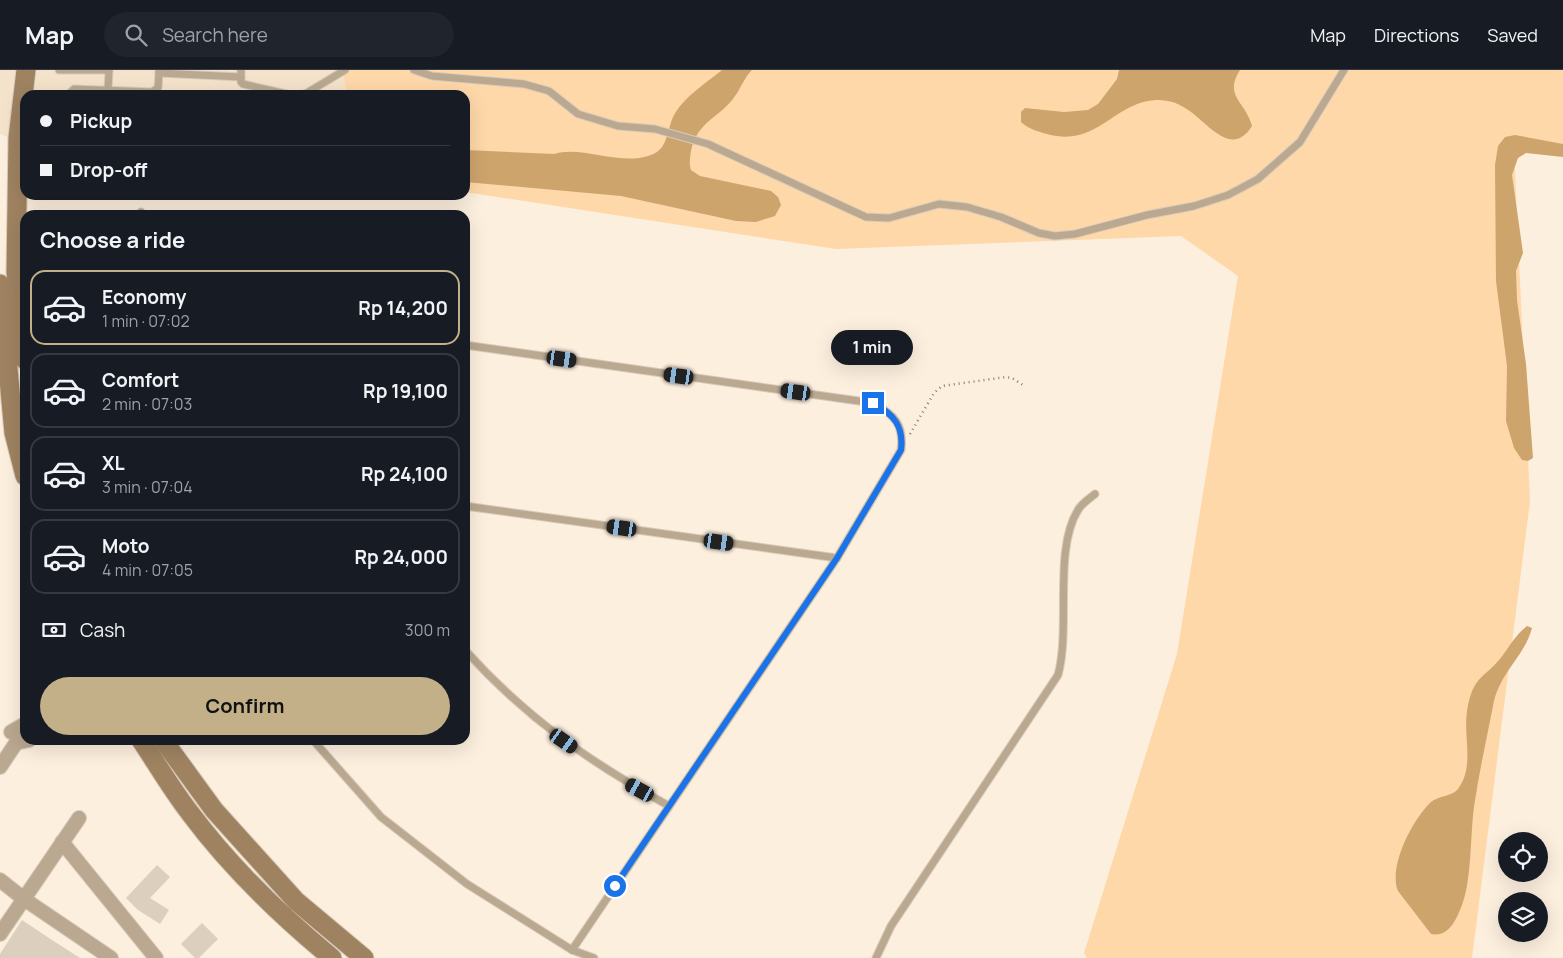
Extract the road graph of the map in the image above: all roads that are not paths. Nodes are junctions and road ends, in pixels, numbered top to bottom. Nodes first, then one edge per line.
1 (11, 70) edge
2 (26, 70) edge
3 (59, 70) edge
4 (345, 70) edge
5 (414, 70) edge
6 (1344, 70) edge
7 (109, 71) edge
8 (159, 71) edge
9 (241, 73) edge
10 (24, 90) edge
11 (73, 90) edge
12 (108, 90) joint
13 (155, 90) edge
14 (270, 90) edge
15 (312, 90) edge
16 (20, 96) edge
17 (20, 183) edge
18 (0, 284) edge
19 (20, 311) edge
20 (470, 346) edge
21 (20, 456) edge
22 (1095, 494) dead end
23 (470, 507) edge
24 (837, 558) junction
25 (470, 656) edge
26 (14, 736) edge
27 (144, 745) edge
28 (168, 745) edge
29 (318, 745) edge
30 (0, 767) edge
31 (669, 806) junction
32 (79, 818) dead end
33 (62, 842) junction
34 (0, 880) edge
35 (24, 899) junction
36 (0, 934) edge
37 (572, 950) junction
38 (102, 956) edge
39 (156, 958) edge
40 (332, 958) edge
41 (364, 958) edge
42 (594, 958) edge
43 (876, 958) edge

1 - 16 main road
2 - 10 main road
3 - 7 lane
4 - 15 lane
5 - 6 lane
7 - 12 lane
8 - 9 lane
8 - 13 lane
9 - 14 lane
11 - 12 lane
17 - 19 main road
18 - 21 main road
20 - 24 lane
22 - 43 lane
23 - 24 lane
24 - 31 lane
25 - 31 lane
26 - 30 street
27 - 40 main road
28 - 41 main road
29 - 37 lane
31 - 37 lane
32 - 33 street
33 - 35 street
33 - 39 street
34 - 35 street
35 - 36 street
35 - 38 street
37 - 42 lane

